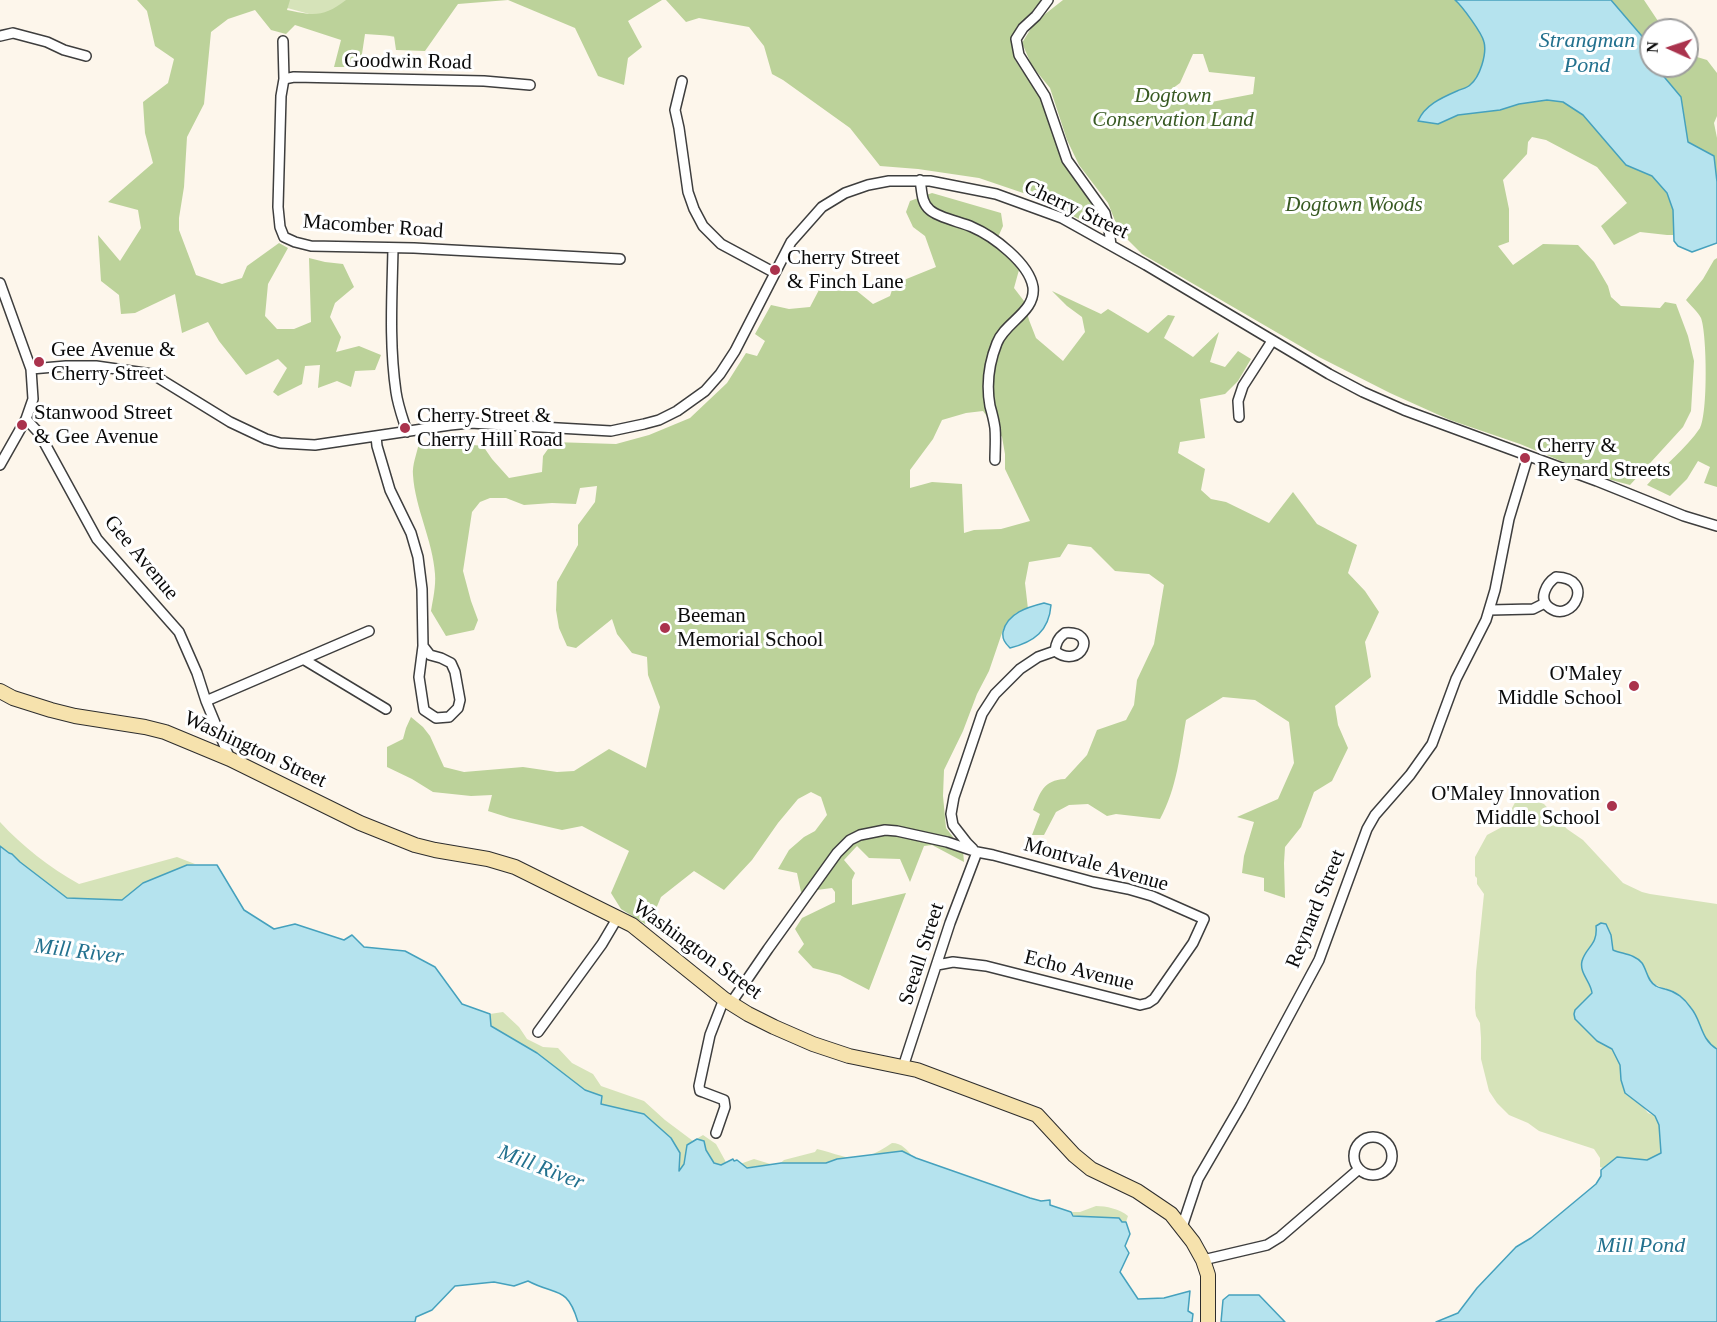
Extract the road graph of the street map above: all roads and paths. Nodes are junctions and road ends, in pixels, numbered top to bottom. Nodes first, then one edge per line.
1 (1048, 0) edge
2 (0, 36) edge
3 (283, 41) dead end
4 (86, 57) dead end
5 (284, 79) junction
6 (682, 81) dead end
7 (530, 85) dead end
8 (920, 180) junction
9 (1111, 245) junction
10 (393, 249) junction
11 (620, 259) dead end
12 (775, 273) junction
13 (0, 283) edge
14 (1272, 341) junction
15 (31, 369) junction
16 (1239, 417) dead end
17 (26, 420) junction
18 (407, 432) junction
19 (376, 436) junction
20 (1528, 456) junction
21 (994, 460) dead end
22 (0, 465) edge
23 (1717, 526) edge
24 (1545, 603) dead end
25 (1490, 610) junction
26 (369, 631) dead end
27 (423, 646) junction
28 (1055, 651) dead end
29 (303, 659) junction
30 (0, 691) edge
31 (206, 702) junction
32 (386, 710) dead end
33 (230, 759) junction
34 (977, 852) junction
35 (618, 917) junction
36 (1204, 919) joint
37 (937, 965) junction
38 (727, 1001) junction
39 (538, 1032) dead end
40 (903, 1067) junction
41 (716, 1133) dead end
42 (1359, 1169) junction
43 (1182, 1227) junction
44 (1203, 1260) junction
45 (1208, 1322) edge

1 - 9 street
2 - 4 street
3 - 5 street, Macomber Road
5 - 7 street, Goodwin Road
5 - 10 street, Macomber Road
6 - 12 street
8 - 9 street, Cherry Street
8 - 12 street, Cherry Street
8 - 21 street
9 - 14 street, Cherry Street
10 - 11 street, Macomber Road
10 - 18 street
12 - 18 street, Cherry Street
13 - 15 street
14 - 16 street
14 - 20 street, Cherry Street
15 - 17 street
15 - 19 street, Cherry Street
17 - 22 street
17 - 31 street, Gee Avenue
18 - 19 street, Cherry Street
19 - 27 street
20 - 23 street, Cherry Street
20 - 25 street, Reynard Street
24 - 25 street
25 - 43 street, Reynard Street
26 - 29 street
27 - 27 street
28 - 34 street
29 - 31 street
29 - 32 street
30 - 33 main road, Washington Street
31 - 33 street, Gee Avenue
33 - 35 main road, Washington Street
34 - 36 street, Montvale Avenue
34 - 37 street, Seeall Street
34 - 38 street, Montvale Avenue
35 - 38 main road, Washington Street
35 - 39 street
36 - 37 street, Echo Avenue
37 - 40 street, Seeall Street
38 - 40 main road, Washington Street
38 - 41 street, Montvale Avenue
40 - 43 main road, Washington Street
42 - 42 street
42 - 44 street
43 - 44 main road, Washington Street
44 - 45 main road, Washington Street

